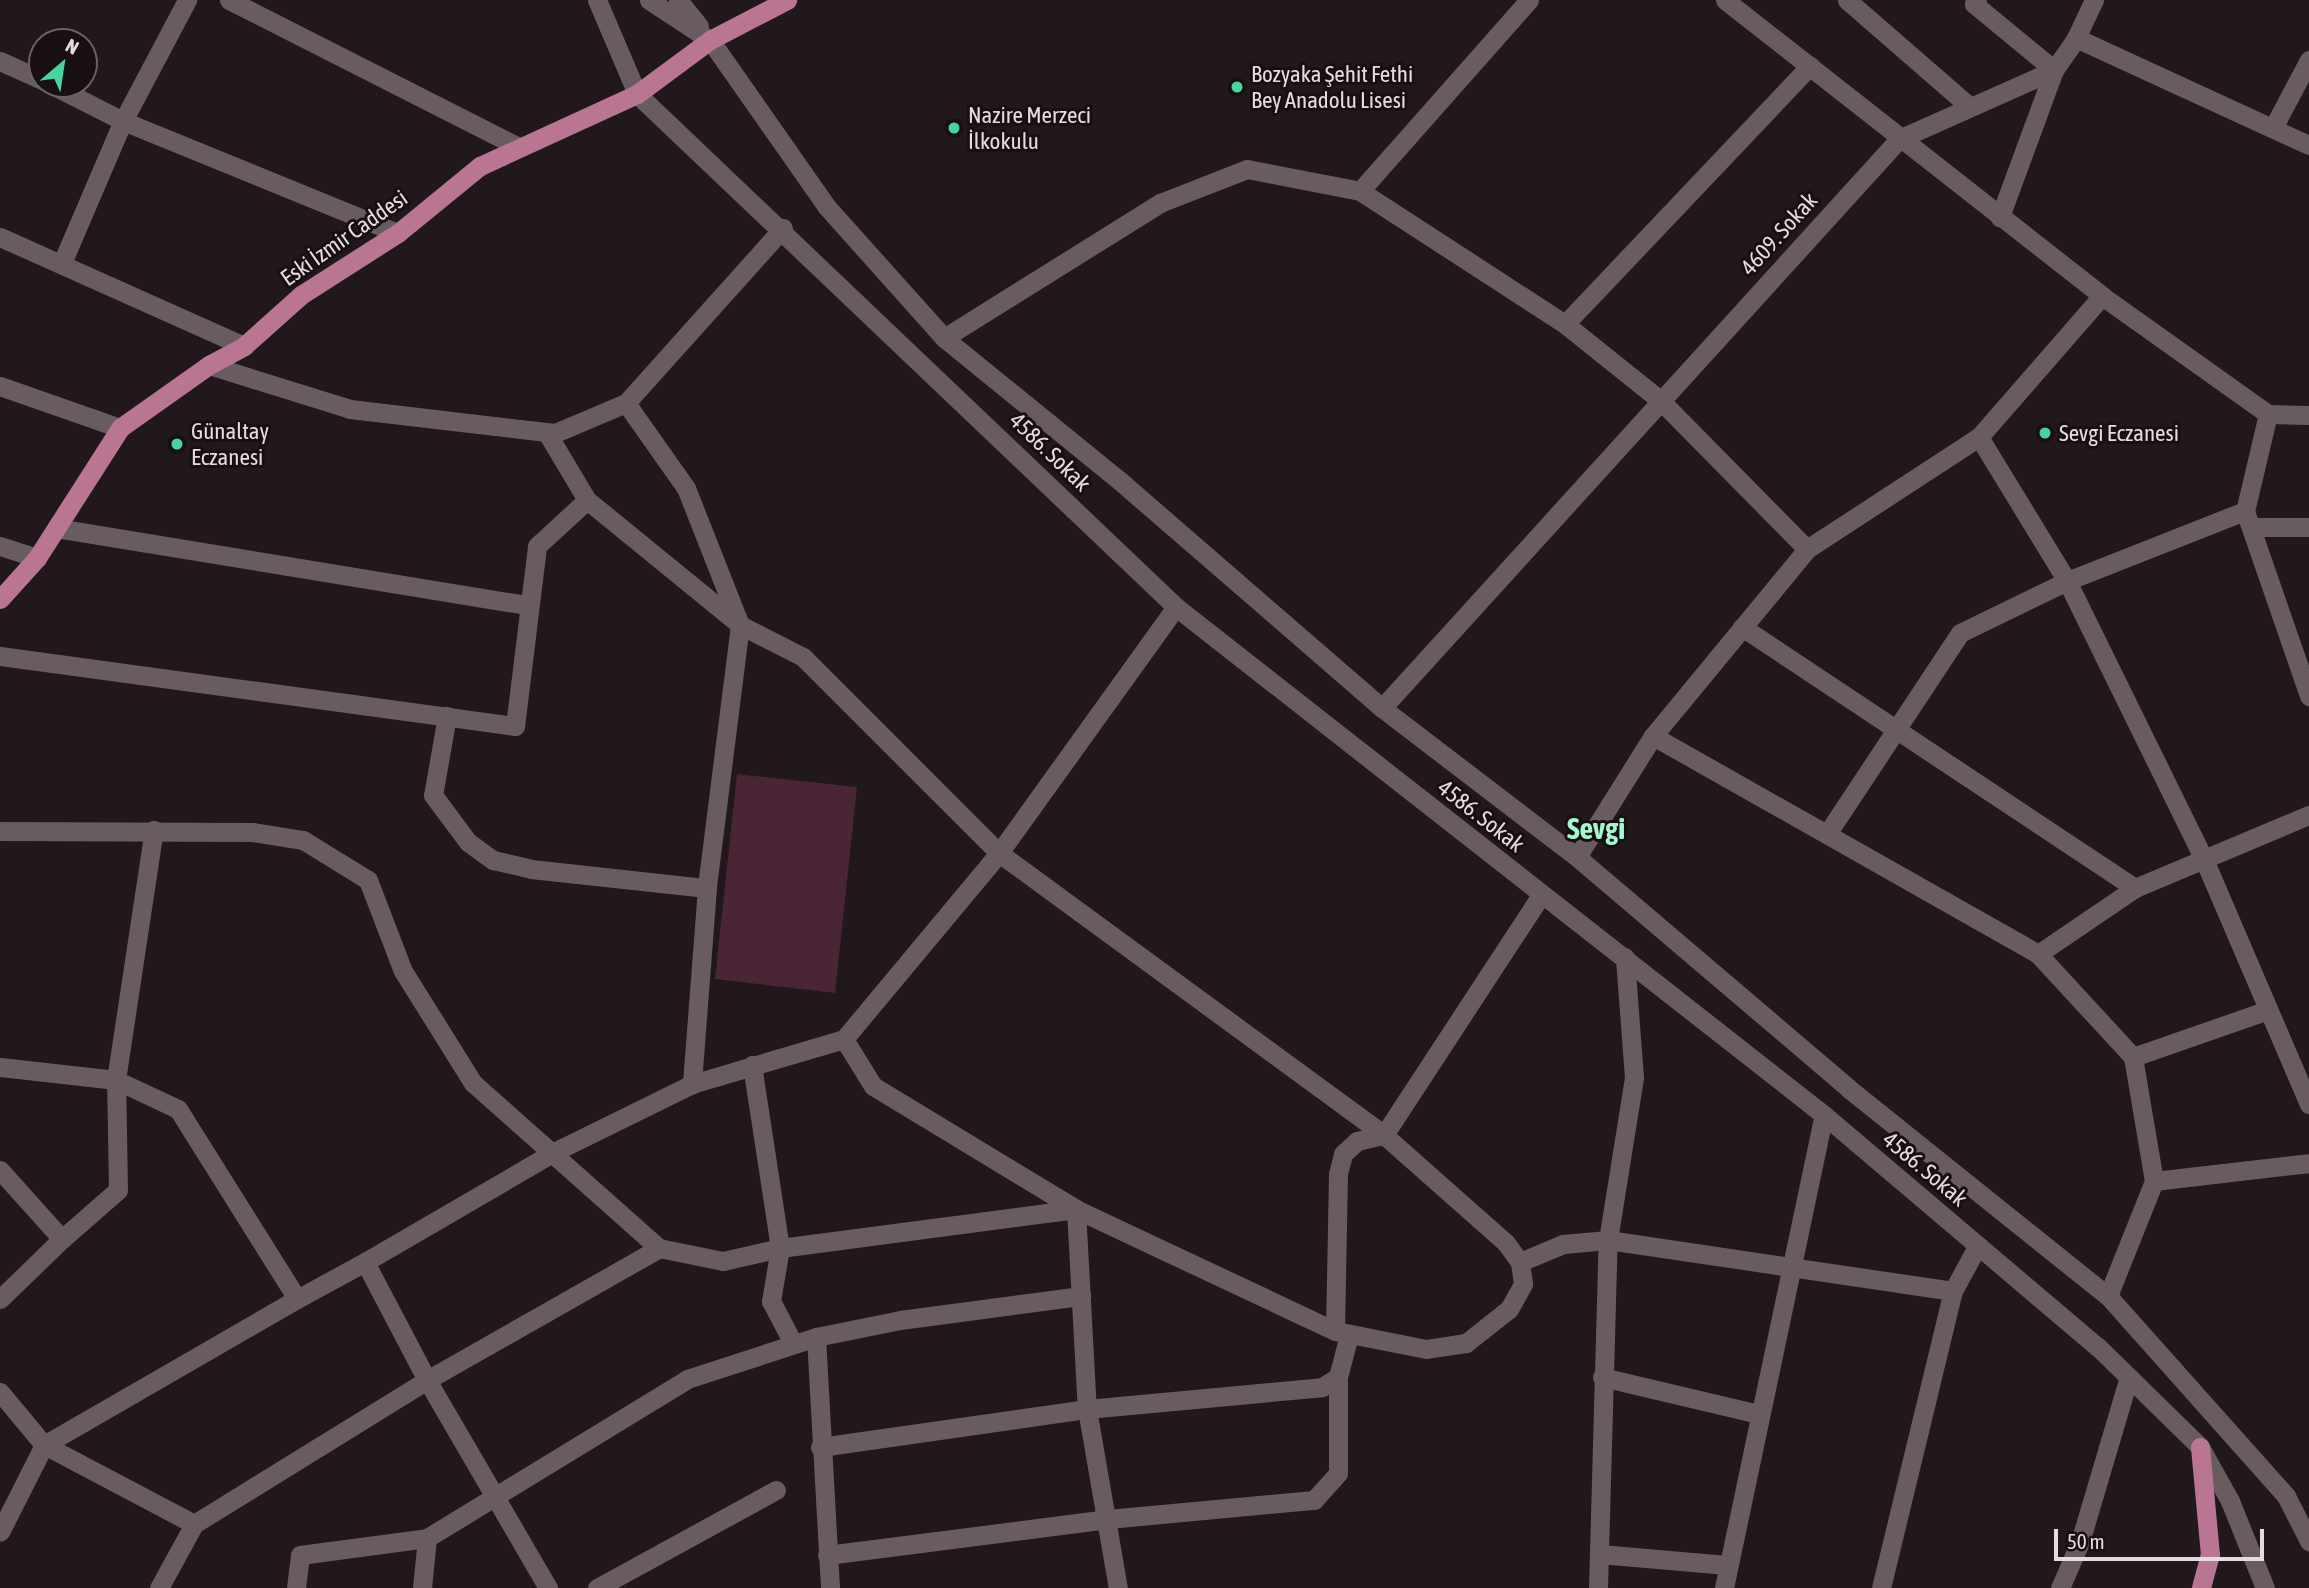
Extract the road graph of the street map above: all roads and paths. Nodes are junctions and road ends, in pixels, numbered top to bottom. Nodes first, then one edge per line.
1 (187, 0) edge
2 (229, 0) edge
3 (597, 0) edge
4 (649, 0) edge
5 (678, 0) edge
6 (787, 0) edge
7 (1529, 0) edge
8 (1725, 0) edge
9 (1847, 0) edge
10 (1978, 0) edge
11 (2094, 0) edge
12 (2077, 38) junction
13 (710, 40) junction
14 (2309, 60) edge
15 (0, 61) edge
16 (1810, 66) junction
17 (2054, 69) junction
18 (28, 74) edge
19 (637, 94) junction
20 (78, 98) edge
21 (1968, 105) junction
22 (123, 121) junction
23 (2274, 126) junction
24 (1899, 139) junction
25 (2309, 145) edge
26 (519, 147) junction
27 (1360, 191) junction
28 (2000, 217) junction
29 (783, 228) junction
30 (398, 233) junction
31 (0, 237) edge
32 (62, 263) junction
33 (2102, 296) junction
34 (1565, 324) junction
35 (944, 338) junction
36 (244, 346) junction
37 (209, 365) junction
38 (0, 386) edge
39 (1660, 400) junction
40 (626, 403) junction
41 (2267, 414) junction
42 (2309, 415) edge
43 (120, 428) junction
44 (547, 433) junction
45 (1979, 437) junction
46 (587, 500) junction
47 (2248, 519) junction
48 (2309, 527) edge
49 (56, 528) junction
50 (0, 546) edge
51 (1807, 549) junction
52 (37, 558) junction
53 (2067, 581) junction
54 (0, 599) edge
55 (528, 605) junction
56 (1177, 607) junction
57 (740, 625) junction
58 (1742, 627) junction
59 (0, 656) edge
60 (2309, 696) edge
61 (1382, 708) junction
62 (447, 716) junction
63 (1897, 726) junction
64 (1653, 736) junction
65 (2309, 815) edge
66 (154, 830) junction
67 (0, 831) edge
68 (1827, 834) junction
69 (999, 853) junction
70 (1577, 857) junction
71 (2203, 857) junction
72 (707, 888) junction
73 (2135, 888) junction
74 (1541, 895) junction
75 (2038, 954) junction
76 (1625, 957) junction
77 (2268, 1010) junction
78 (844, 1039) junction
79 (2133, 1057) junction
80 (752, 1065) junction
81 (0, 1067) edge
82 (116, 1080) junction
83 (692, 1084) junction
84 (2309, 1104) edge
85 (1824, 1115) junction
86 (1384, 1135) junction
87 (554, 1152) junction
88 (2309, 1163) edge
89 (0, 1170) edge
90 (2154, 1181) junction
91 (1076, 1209) junction
92 (62, 1239) junction
93 (1608, 1240) junction
94 (1978, 1245) junction
95 (659, 1248) junction
96 (780, 1248) junction
97 (366, 1262) junction
98 (1520, 1262) junction
99 (1792, 1265) junction
100 (1953, 1291) junction
101 (1081, 1296) junction
102 (2108, 1296) junction
103 (0, 1299) edge
104 (297, 1299) junction
105 (1342, 1333) junction
106 (816, 1337) junction
107 (793, 1343) junction
108 (1338, 1377) junction
109 (1602, 1377) junction
110 (2129, 1377) junction
111 (427, 1380) junction
112 (0, 1392) edge
113 (1087, 1409) junction
114 (1759, 1414) junction
115 (44, 1445) junction
116 (820, 1447) junction
117 (2200, 1447) junction
118 (776, 1490) dead end
119 (496, 1493) junction
120 (1108, 1519) junction
121 (194, 1524) junction
122 (0, 1532) edge
123 (427, 1538) junction
124 (2309, 1541) edge
125 (1600, 1554) junction
126 (827, 1555) junction
127 (1727, 1565) junction
128 (159, 1588) edge
129 (296, 1588) edge
130 (422, 1588) edge
131 (548, 1588) edge
132 (597, 1588) edge
133 (830, 1588) edge
134 (1118, 1588) edge
135 (1598, 1588) edge
136 (1724, 1588) edge
137 (1881, 1588) edge
138 (2060, 1588) edge
139 (2201, 1588) edge
140 (2265, 1588) edge

1 - 22 street
2 - 26 street
3 - 19 street
4 - 13 street
5 - 13 street, 4586. Sokak
6 - 13 main road, Eski İzmir Caddesi
7 - 27 street
8 - 16 street
9 - 21 street
10 - 17 street
11 - 12 street
12 - 17 street
12 - 23 street
13 - 19 main road, Eski İzmir Caddesi
13 - 35 street, 4586. Sokak
14 - 23 street
15 - 18 street
16 - 24 street
16 - 34 street
17 - 21 street, 4609. Sokak
17 - 28 street
19 - 26 main road, Eski İzmir Caddesi
19 - 29 street, 4586. Sokak
20 - 22 street
21 - 24 street, 4609. Sokak
22 - 30 street
22 - 32 street
23 - 25 street
24 - 28 street
24 - 39 street, 4609. Sokak
26 - 30 main road, Eski İzmir Caddesi
27 - 34 street
27 - 35 street
28 - 33 street
29 - 40 street
29 - 56 street, 4586. Sokak
30 - 36 main road, Eski İzmir Caddesi
31 - 32 street
32 - 36 street
33 - 41 street
33 - 45 street
34 - 39 street
35 - 61 street, 4586. Sokak
36 - 37 main road, Eski İzmir Caddesi
37 - 43 main road, Eski İzmir Caddesi
37 - 44 street
38 - 43 street
39 - 51 street
39 - 61 street, 4609. Sokak
40 - 44 street
40 - 57 street
41 - 42 street
41 - 47 street
43 - 49 main road, Eski İzmir Caddesi
44 - 46 street
45 - 51 street
45 - 53 street
46 - 55 street
46 - 57 street
47 - 48 street
47 - 53 street
47 - 60 street
49 - 52 main road, Eski İzmir Caddesi
49 - 55 street
50 - 52 street
51 - 58 street
52 - 54 main road, Eski İzmir Caddesi
53 - 63 street
53 - 71 street
55 - 62 street
56 - 69 street
56 - 74 street, 4586. Sokak
57 - 69 street
57 - 72 street
58 - 63 street
58 - 64 street
59 - 62 street
61 - 70 street, 4586. Sokak
62 - 72 street
63 - 68 street
63 - 73 street
64 - 68 street
64 - 70 street
65 - 71 street
66 - 67 street
66 - 82 street
66 - 87 street
68 - 75 street
69 - 78 street
69 - 86 street
70 - 102 street, 4586. Sokak
71 - 73 street
71 - 77 street
72 - 83 street
73 - 75 street
74 - 76 street, 4586. Sokak
74 - 86 street
75 - 79 street
76 - 85 street, 4586. Sokak
76 - 93 street
77 - 79 street
77 - 84 street
78 - 80 street
78 - 91 street
79 - 90 street
80 - 83 street
80 - 96 street
81 - 82 street
82 - 92 street
82 - 104 street
83 - 87 street
85 - 94 street, 4586. Sokak
85 - 99 street
86 - 98 street
86 - 105 street
87 - 95 street
87 - 97 street
88 - 90 street
89 - 92 street
90 - 102 street
91 - 96 street
91 - 101 street
91 - 105 street
92 - 103 street
93 - 98 street
93 - 99 street
93 - 109 street
94 - 100 street
94 - 110 street, 4586. Sokak
95 - 96 street
95 - 111 street
96 - 107 street
97 - 104 street
97 - 111 street
98 - 105 street
99 - 100 street
99 - 114 street
100 - 137 street
101 - 106 street
101 - 113 street
102 - 124 street, 4586. Sokak
104 - 115 street
105 - 108 street
106 - 107 street
106 - 116 street
107 - 119 street
108 - 113 street
108 - 120 street
109 - 114 street
109 - 125 street
110 - 117 street, 4586. Sokak
110 - 138 street
111 - 119 street
111 - 121 street
112 - 115 street
113 - 116 street
113 - 120 street
114 - 127 street
115 - 121 street
115 - 122 street
116 - 126 street
117 - 139 main road
117 - 140 street, 4586. Sokak
118 - 132 street
119 - 123 street
119 - 131 street
120 - 126 street
120 - 134 street
121 - 128 street
123 - 129 street
123 - 130 street
125 - 127 street
125 - 135 street
126 - 133 street
127 - 136 street

